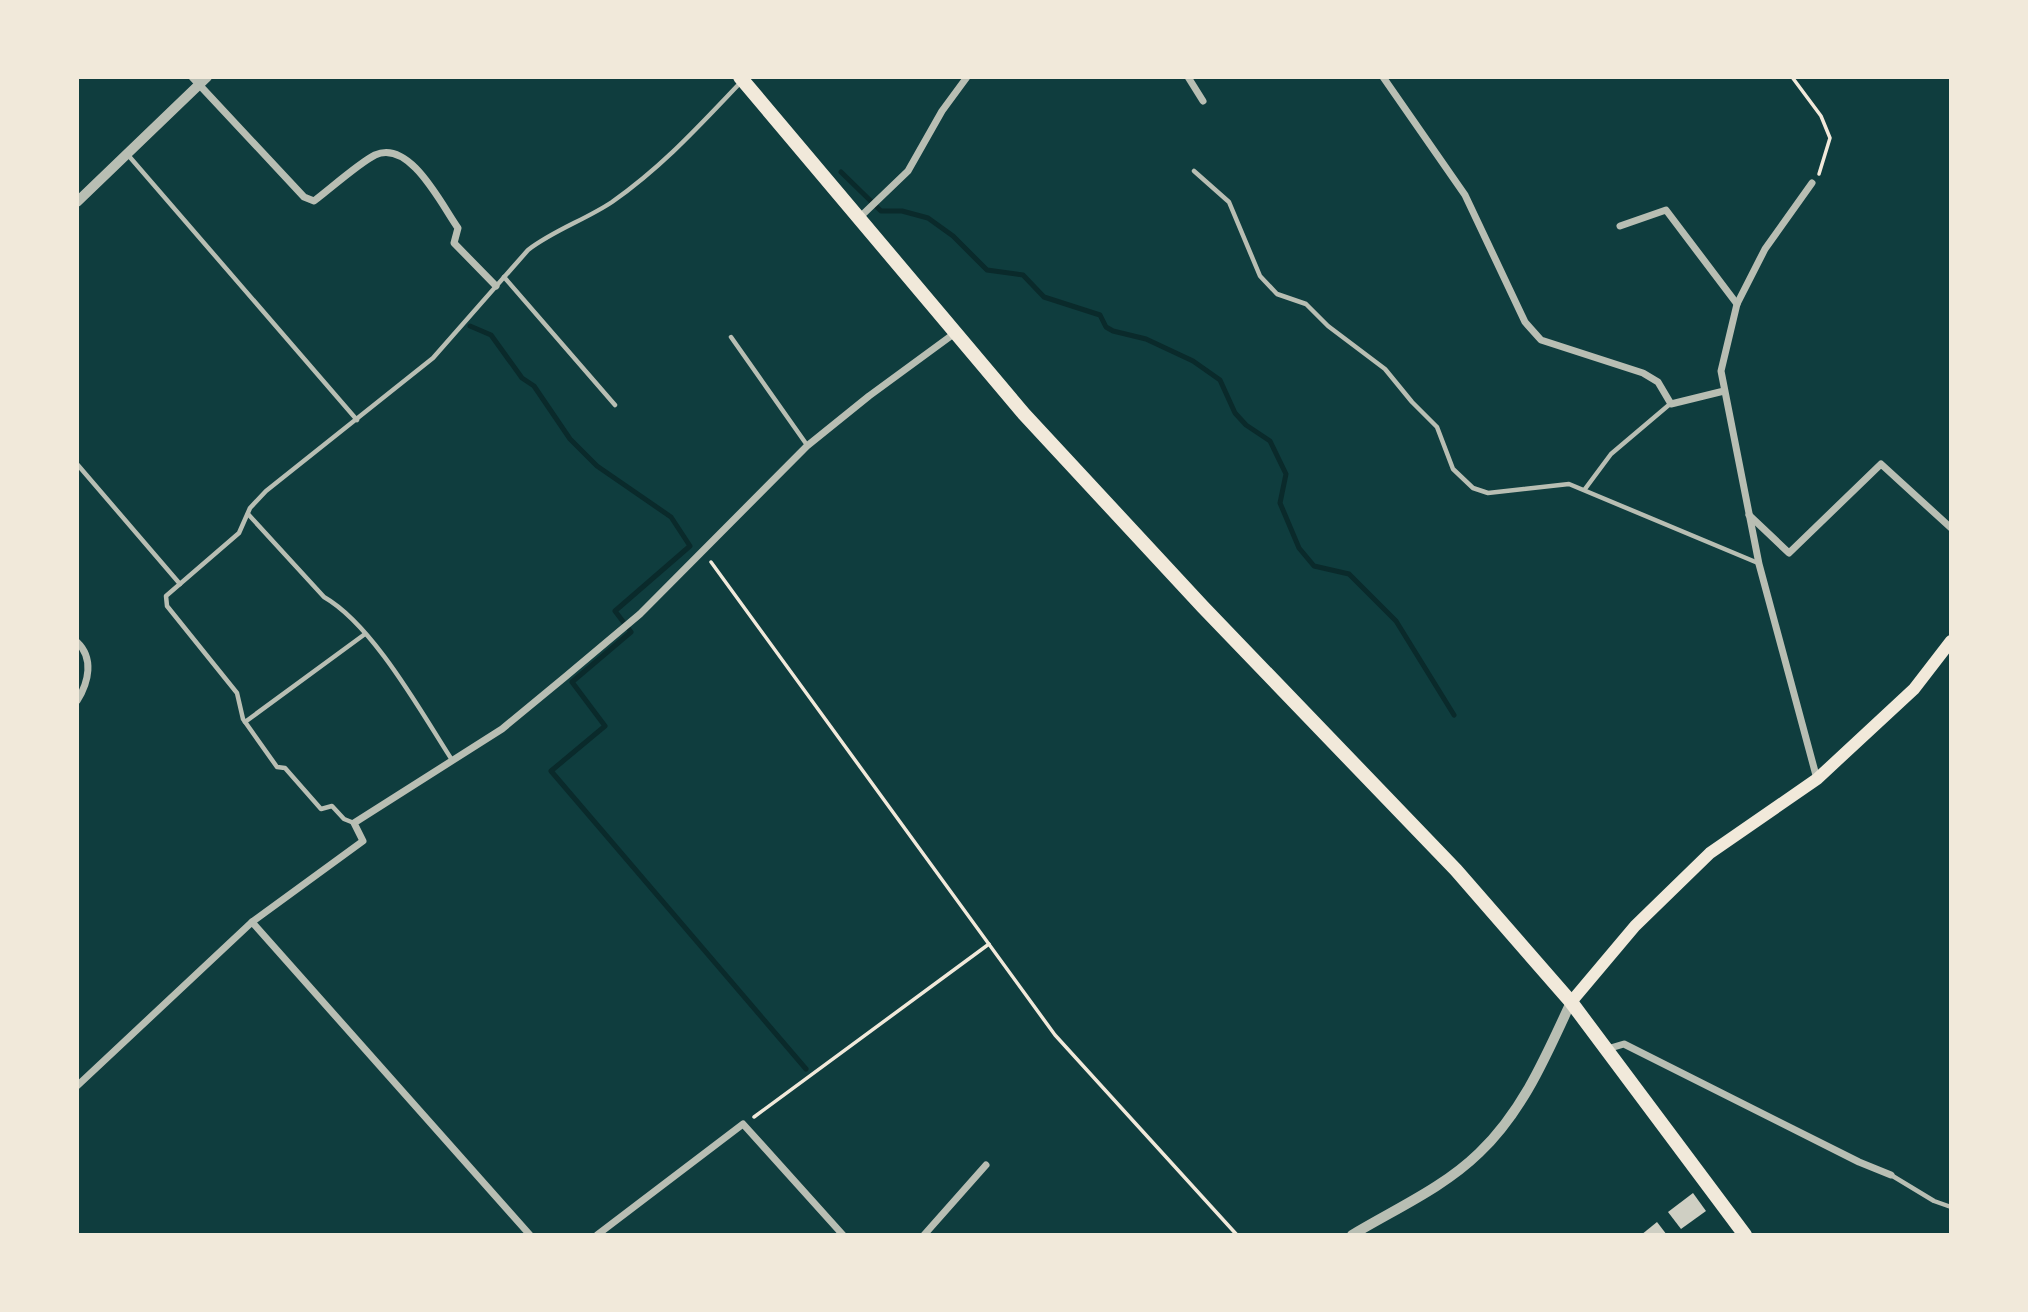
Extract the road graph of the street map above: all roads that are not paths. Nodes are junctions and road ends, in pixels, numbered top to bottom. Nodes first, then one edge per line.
1 (967, 77) edge
2 (1188, 77) edge
3 (1383, 77) edge
4 (742, 78) edge
5 (199, 80) edge
6 (1203, 101) dead end
7 (127, 154) junction
8 (1194, 171) dead end
9 (1812, 183) road end
10 (77, 202) edge
11 (859, 218) junction
12 (1620, 226) dead end
13 (504, 277) junction
14 (496, 286) junction
15 (1737, 304) junction
16 (955, 332) junction
17 (731, 337) dead end
18 (1724, 391) junction
19 (1671, 404) junction
20 (615, 405) dead end
21 (356, 420) junction
22 (807, 446) junction
23 (77, 464) edge
24 (1585, 489) junction
25 (248, 514) junction
26 (1749, 515) junction
27 (1951, 528) edge
28 (1759, 564) junction
29 (180, 584) junction
30 (365, 634) junction
31 (1951, 641) edge
32 (77, 642) edge
33 (77, 701) edge
34 (245, 722) junction
35 (452, 760) junction
36 (1817, 779) junction
37 (354, 824) junction
38 (252, 922) junction
39 (1571, 1002) junction
40 (1606, 1049) junction
41 (77, 1086) edge
42 (986, 1165) dead end
43 (1891, 1175) joint
44 (1951, 1208) edge
45 (530, 1235) edge
46 (597, 1235) edge
47 (843, 1235) edge
48 (924, 1235) edge
49 (1352, 1235) edge
50 (1745, 1235) edge

1 - 11 street
2 - 6 street
3 - 19 street
4 - 11 highway
4 - 13 lane
5 - 7 street
5 - 14 street
7 - 10 street
7 - 21 lane
8 - 24 lane
9 - 15 street
11 - 16 highway
12 - 15 street
13 - 14 lane
13 - 20 lane
14 - 21 lane
15 - 18 street
16 - 22 street
16 - 39 highway
17 - 22 lane
18 - 19 street
18 - 26 street
19 - 24 lane
21 - 25 lane
22 - 35 street
23 - 29 lane
24 - 28 lane
25 - 29 lane
25 - 30 lane
26 - 27 street
26 - 28 street
28 - 36 street
29 - 34 lane
30 - 34 lane
30 - 35 lane
31 - 36 main road
32 - 33 street
34 - 37 lane
35 - 37 street
36 - 39 main road
37 - 38 street
38 - 41 street
38 - 45 street
39 - 40 highway
39 - 49 street
40 - 43 street
40 - 50 highway
42 - 48 street
43 - 44 lane
46 - 47 street

